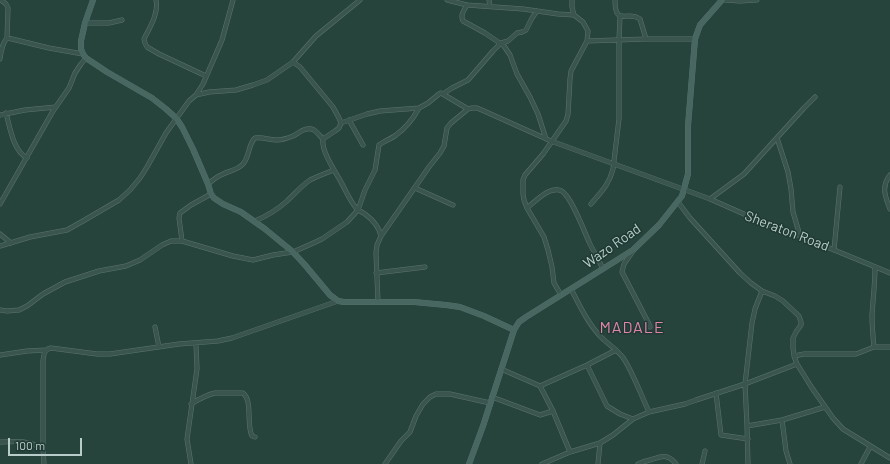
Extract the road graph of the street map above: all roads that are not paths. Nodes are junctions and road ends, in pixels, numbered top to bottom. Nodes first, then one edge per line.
1 (1, 0) edge
2 (93, 0) edge
3 (156, 0) edge
4 (233, 0) edge
5 (360, 0) edge
6 (447, 0) edge
7 (489, 0) edge
8 (572, 0) edge
9 (615, 0) edge
10 (722, 0) edge
11 (725, 0) edge
12 (757, 0) edge
13 (467, 5) junction
14 (490, 7) junction
15 (572, 7) junction
16 (537, 11) junction
17 (565, 14) junction
18 (574, 15) junction
19 (620, 16) junction
20 (122, 20) dead end
21 (85, 23) junction
22 (7, 38) junction
23 (646, 39) junction
24 (695, 39) junction
25 (619, 40) junction
26 (587, 41) junction
27 (503, 45) junction
28 (84, 56) junction
29 (0, 59) edge
30 (293, 62) junction
31 (206, 76) junction
32 (443, 94) junction
33 (196, 95) junction
34 (815, 97) dead end
35 (56, 107) junction
36 (419, 108) junction
37 (468, 109) junction
38 (6, 113) junction
39 (0, 115) edge
40 (176, 118) junction
41 (349, 120) junction
42 (341, 123) junction
43 (777, 138) junction
44 (323, 139) junction
45 (546, 139) junction
46 (552, 141) junction
47 (363, 145) dead end
48 (27, 158) junction
49 (614, 164) junction
50 (334, 170) junction
51 (890, 175) edge
52 (208, 184) junction
53 (840, 187) dead end
54 (415, 188) junction
55 (685, 190) junction
56 (211, 194) junction
57 (710, 199) junction
58 (678, 202) junction
59 (0, 204) edge
60 (591, 204) dead end
61 (453, 205) dead end
62 (527, 208) junction
63 (358, 210) junction
64 (890, 210) edge
65 (255, 221) junction
66 (0, 234) edge
67 (381, 236) junction
68 (800, 236) junction
69 (182, 241) junction
70 (11, 243) junction
71 (0, 246) edge
72 (633, 250) junction
73 (834, 250) junction
74 (293, 252) junction
75 (425, 267) dead end
76 (875, 268) junction
77 (603, 269) junction
78 (376, 273) junction
79 (890, 273) edge
80 (571, 289) junction
81 (762, 291) junction
82 (561, 295) junction
83 (338, 301) junction
84 (378, 302) junction
85 (0, 310) edge
86 (155, 327) dead end
87 (650, 327) dead end
88 (514, 330) junction
89 (196, 343) junction
90 (159, 347) junction
91 (890, 347) edge
92 (874, 348) junction
93 (46, 350) junction
94 (616, 350) junction
95 (0, 355) edge
96 (794, 356) junction
97 (796, 364) junction
98 (587, 365) junction
99 (501, 368) junction
100 (745, 384) junction
101 (540, 386) junction
102 (716, 393) junction
103 (491, 400) junction
104 (192, 404) junction
105 (825, 407) junction
106 (553, 411) junction
107 (649, 412) junction
108 (633, 420) junction
109 (782, 420) junction
110 (747, 426) junction
111 (255, 437) dead end
112 (748, 439) junction
113 (0, 442) edge
114 (600, 443) junction
115 (870, 447) junction
116 (43, 449) junction
117 (705, 451) dead end
118 (570, 452) junction
119 (890, 458) edge
120 (44, 464) edge
121 (191, 464) edge
122 (385, 464) edge
123 (468, 464) edge
124 (542, 464) edge
125 (598, 464) edge
126 (638, 464) edge
127 (676, 464) edge
128 (702, 464) edge
129 (748, 464) edge
130 (790, 464) edge
131 (861, 464) edge

1 - 22 street
2 - 21 street
3 - 31 street
4 - 31 street
5 - 30 street
6 - 13 street
7 - 14 street
8 - 15 street
9 - 19 street
10 - 24 street, Wazo Road
11 - 12 street
13 - 14 street
13 - 27 street
14 - 16 street
15 - 17 street
15 - 18 street
16 - 17 street
16 - 27 street
17 - 18 street
18 - 26 street
19 - 23 street
19 - 25 street
20 - 21 street
21 - 28 street
22 - 28 street
22 - 29 street
23 - 24 street
23 - 25 street
24 - 55 street, Wazo Road
25 - 26 street
25 - 49 street
26 - 46 street
27 - 32 street
27 - 45 street
28 - 35 street
28 - 40 street
30 - 33 street
30 - 42 street
31 - 33 street
32 - 36 street
32 - 37 street
33 - 40 street
34 - 43 street
35 - 38 street
35 - 48 street
36 - 41 street
36 - 63 street
37 - 45 street, Sheraton Road
37 - 54 street
38 - 39 street
38 - 48 street
40 - 52 street
40 - 70 street
41 - 42 street
41 - 47 street
42 - 44 street
43 - 57 street
43 - 68 street
44 - 50 street
44 - 52 street
45 - 46 street, Sheraton Road
46 - 49 street, Sheraton Road
46 - 62 street
48 - 59 street
49 - 55 street, Sheraton Road
49 - 60 street
50 - 63 street
50 - 65 street
51 - 64 street
52 - 56 street
53 - 73 street
54 - 61 street
54 - 67 street
55 - 57 street, Sheraton Road
55 - 58 street, Wazo Road
56 - 65 street
56 - 69 street
57 - 68 street, Sheraton Road
58 - 72 street, Wazo Road
58 - 81 street
62 - 77 street
62 - 82 street
63 - 67 street
63 - 74 street
65 - 74 street
66 - 70 street
67 - 78 street
68 - 73 street, Sheraton Road
69 - 74 street
69 - 85 street
70 - 71 street
72 - 77 street, Wazo Road
72 - 87 street
73 - 76 street, Sheraton Road
74 - 83 street
75 - 78 street
76 - 79 street, Sheraton Road
76 - 92 street
77 - 80 street, Wazo Road
78 - 84 street
80 - 82 street, Wazo Road
80 - 94 street
81 - 96 street
81 - 100 street
82 - 88 street, Wazo Road
83 - 84 street
83 - 89 street
84 - 88 street
86 - 90 street
88 - 99 street, Wazo Road
89 - 90 street
89 - 104 street
90 - 93 street
91 - 92 street
92 - 96 street
93 - 95 street
93 - 116 street
94 - 98 street
94 - 107 street
96 - 97 street
97 - 100 street
97 - 105 street
98 - 101 street
98 - 108 street
99 - 101 street
99 - 103 street, Wazo Road
100 - 102 street
100 - 110 street
101 - 106 street
102 - 107 street
102 - 112 street
103 - 106 street
103 - 122 street
103 - 123 street, Wazo Road
104 - 111 street
104 - 121 street
105 - 109 street
105 - 115 street
106 - 118 street
107 - 108 street
108 - 114 street
109 - 110 street
109 - 130 street
110 - 112 street
112 - 129 street
113 - 116 street
114 - 118 street
114 - 125 street
115 - 119 street
115 - 131 street
116 - 120 street
117 - 128 street
118 - 124 street
126 - 127 street

